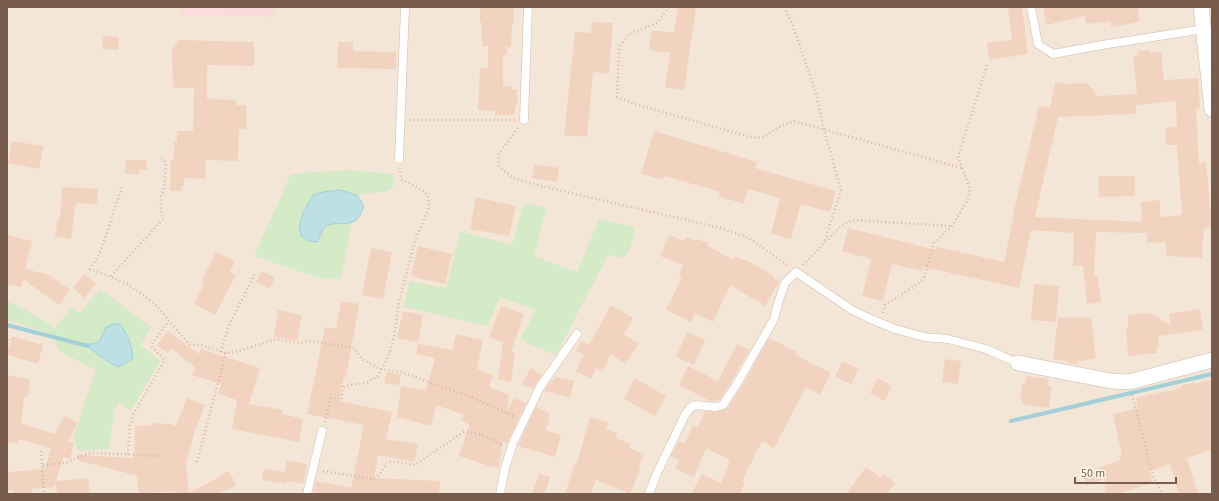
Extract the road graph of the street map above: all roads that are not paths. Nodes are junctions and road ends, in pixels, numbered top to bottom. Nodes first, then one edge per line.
1 (405, 7) edge
2 (528, 7) edge
3 (1031, 7) edge
4 (1202, 7) edge
5 (1204, 29) junction
6 (1212, 109) edge
7 (524, 120) road end
8 (399, 160) road end
9 (577, 334) dead end
10 (1212, 360) edge
11 (1018, 363) joint
12 (322, 431) road end
13 (307, 494) edge
14 (500, 494) edge
15 (649, 494) edge

1 - 8 lane
2 - 7 lane
3 - 5 lane
4 - 5 street
5 - 6 street
9 - 14 lane
10 - 11 street
11 - 15 lane
12 - 13 lane

